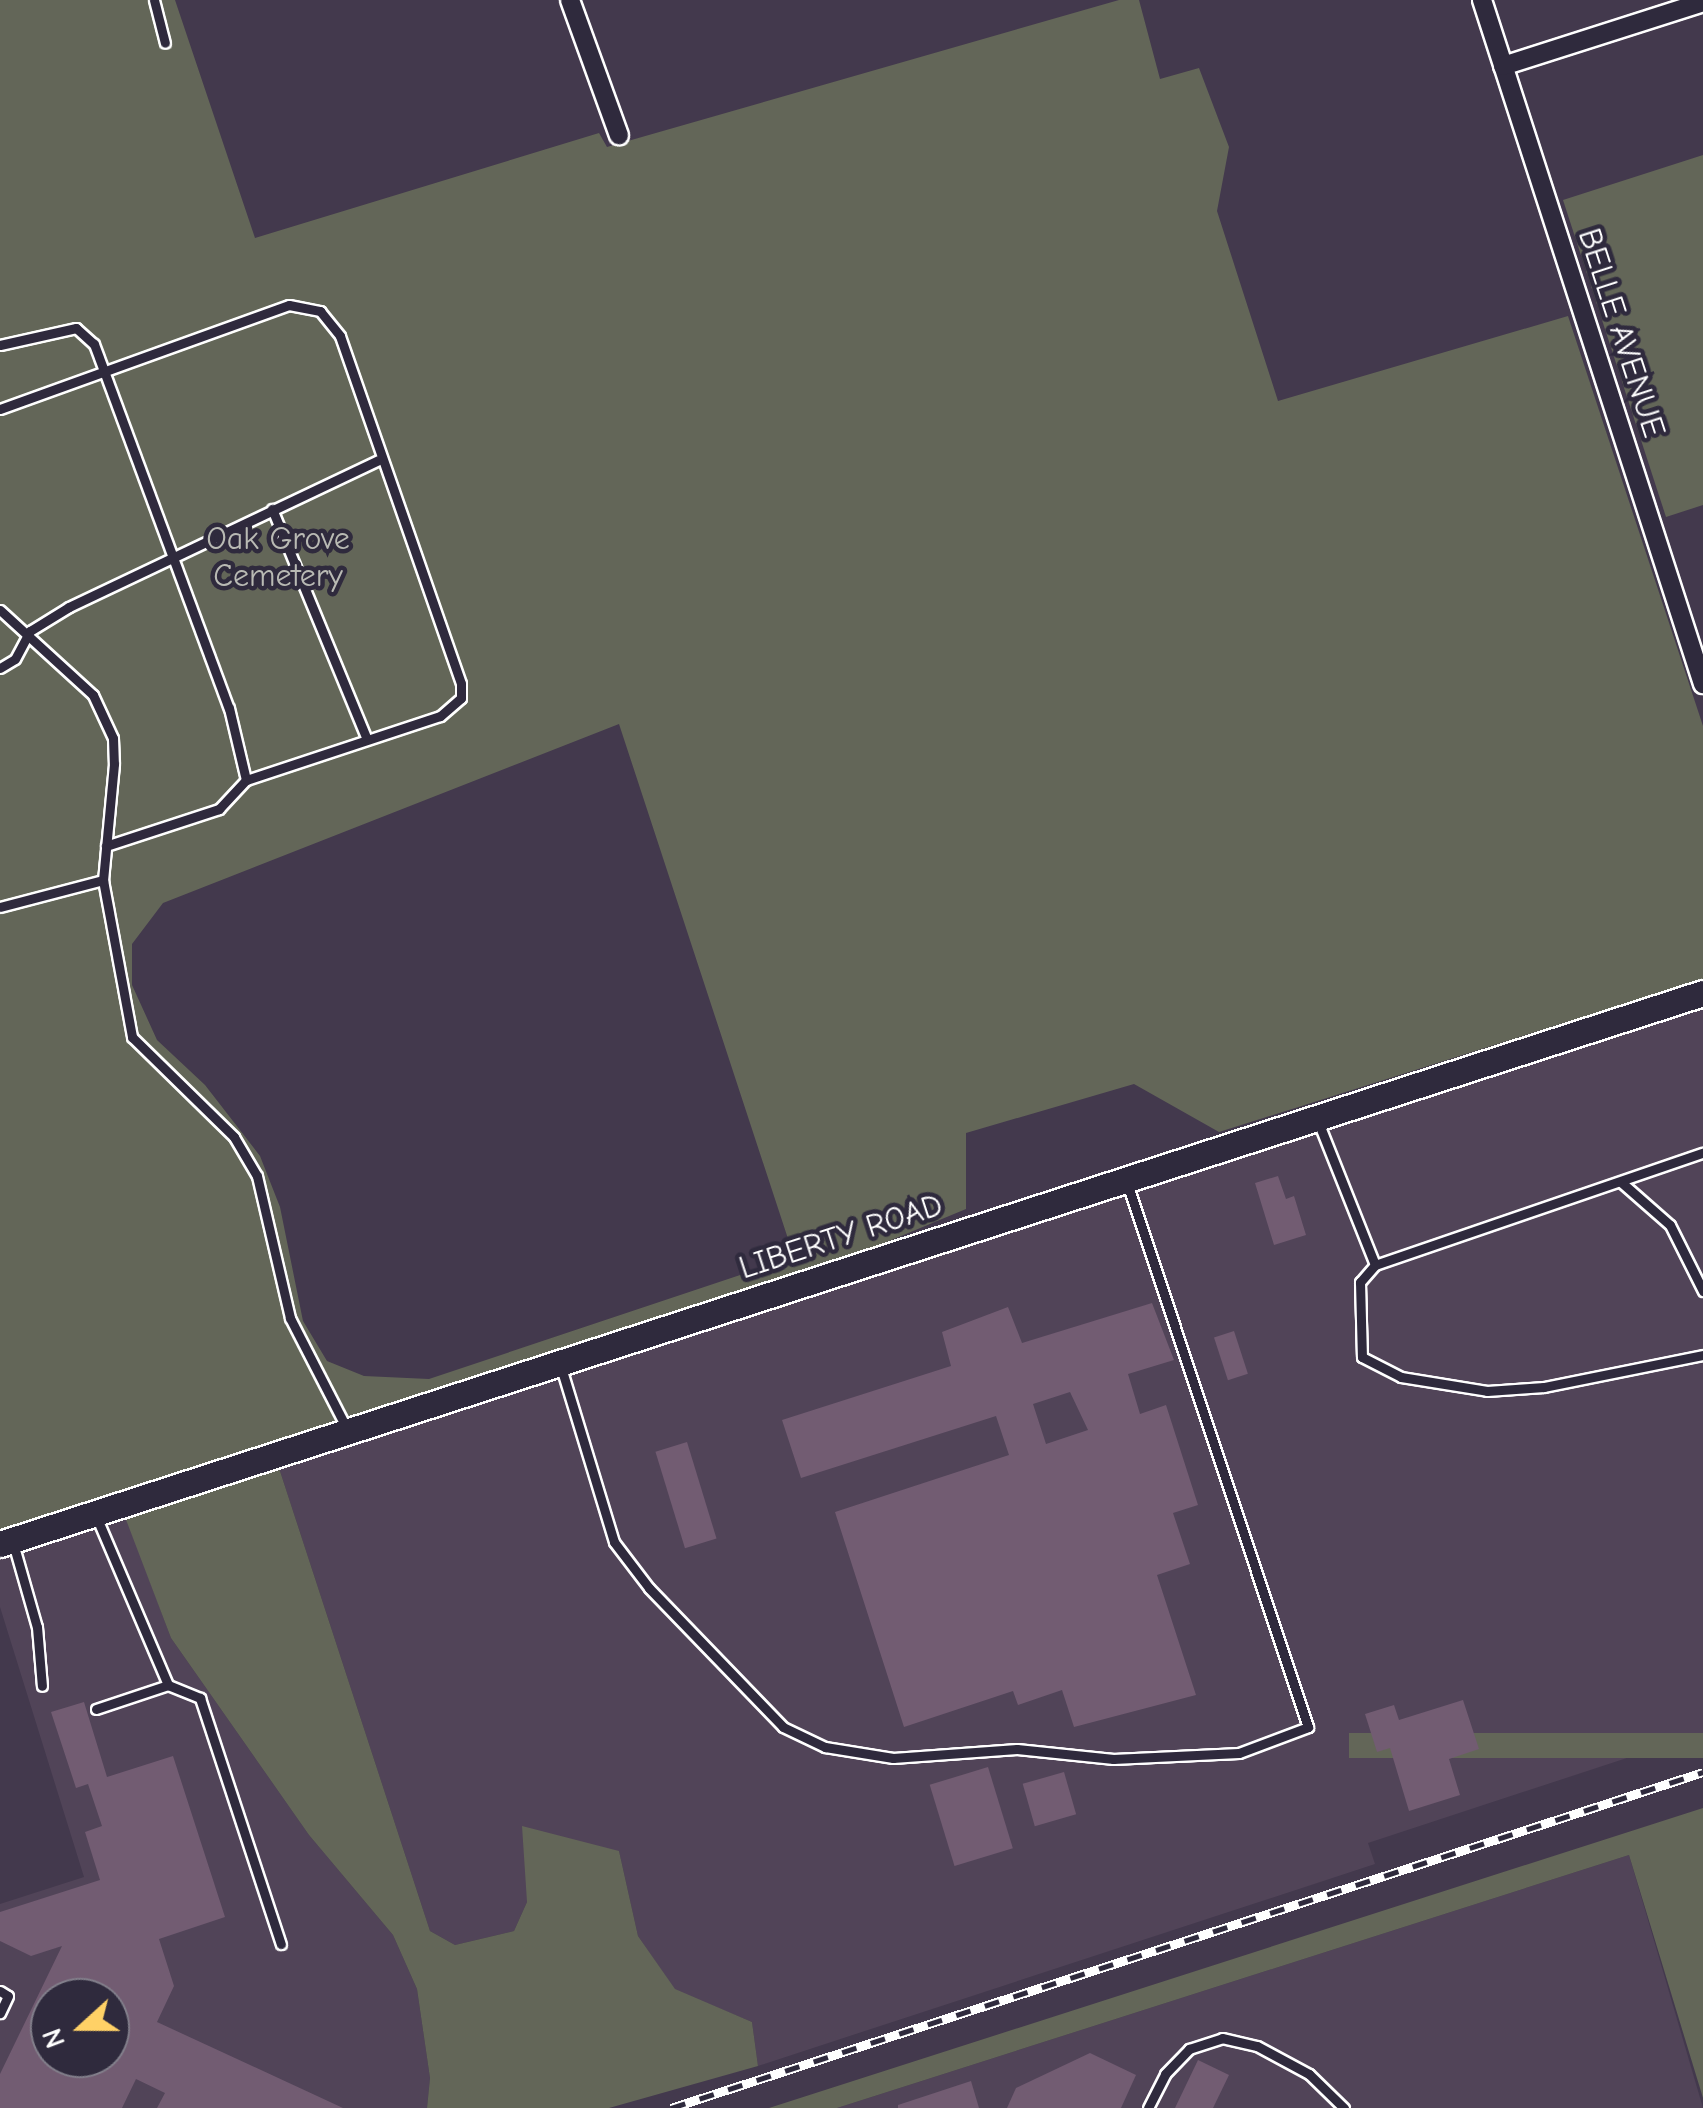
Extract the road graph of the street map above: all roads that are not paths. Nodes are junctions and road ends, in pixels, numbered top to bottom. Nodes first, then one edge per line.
1 (154, 0) edge
2 (570, 0) edge
3 (1482, 0) edge
4 (1703, 2) edge
5 (166, 43) dead end
6 (1504, 66) junction
7 (619, 135) dead end
8 (0, 345) edge
9 (106, 367) junction
10 (0, 408) edge
11 (378, 460) junction
12 (272, 508) junction
13 (172, 557) junction
14 (0, 610) edge
15 (1694, 625) edge
16 (30, 632) junction
17 (0, 668) edge
18 (1703, 684) edge
19 (367, 739) junction
20 (246, 780) junction
21 (106, 846) junction
22 (103, 880) junction
23 (0, 907) edge
24 (1703, 993) edge
25 (1316, 1116) junction
26 (1703, 1153) edge
27 (1125, 1178) junction
28 (1621, 1182) junction
29 (1374, 1264) junction
30 (1703, 1291) edge
31 (1703, 1355) edge
32 (560, 1362) junction
33 (348, 1432) junction
34 (95, 1513) junction
35 (6, 1542) edge
36 (168, 1685) junction
37 (42, 1686) dead end
38 (96, 1709) dead end
39 (280, 1944) dead end
40 (0, 1991) edge
41 (0, 2013) edge
42 (1148, 2108) edge
43 (1344, 2108) edge

1 - 5 lane
2 - 7 street
3 - 6 street, BELLE AVENUE
4 - 6 street
6 - 15 street, BELLE AVENUE
8 - 9 lane
9 - 10 lane
9 - 11 lane
9 - 13 lane
11 - 12 lane
11 - 19 lane
12 - 13 lane
12 - 19 lane
13 - 16 lane
13 - 20 lane
14 - 16 lane
15 - 18 street, BELLE AVENUE
16 - 17 lane
16 - 21 lane
19 - 20 lane
20 - 21 lane
21 - 22 lane
22 - 23 lane
22 - 33 lane
24 - 25 street, LIBERTY ROAD
25 - 27 street, LIBERTY ROAD
25 - 29 lane
26 - 28 lane
27 - 32 street, LIBERTY ROAD
27 - 32 lane
28 - 29 lane
28 - 30 lane
29 - 31 lane
32 - 33 street, LIBERTY ROAD
33 - 34 street, LIBERTY ROAD
34 - 35 street, LIBERTY ROAD
34 - 36 lane
35 - 37 lane
36 - 38 lane
36 - 39 lane
40 - 41 lane
42 - 43 lane

